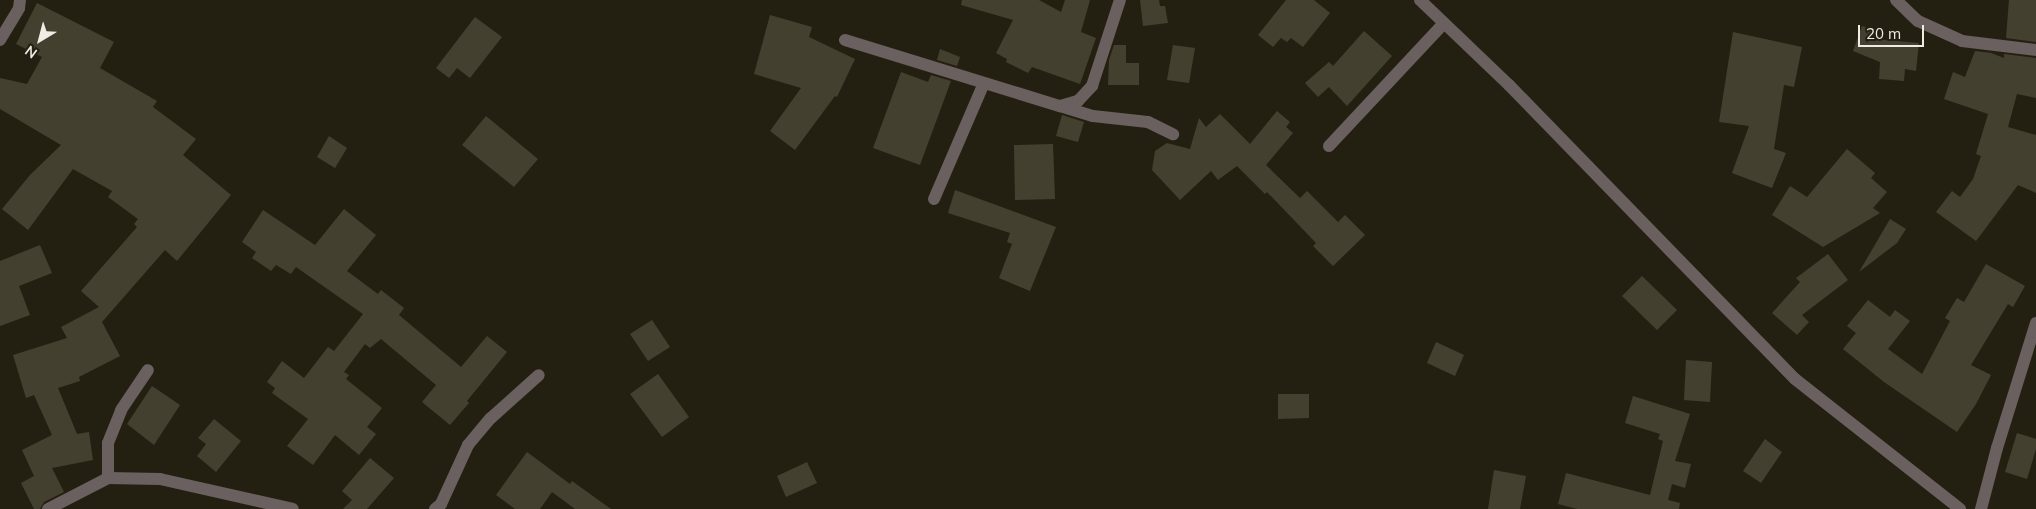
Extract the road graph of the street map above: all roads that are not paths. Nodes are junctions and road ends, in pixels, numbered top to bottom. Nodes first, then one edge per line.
1 (20, 0) edge
2 (1120, 0) edge
3 (1420, 0) edge
4 (1896, 0) edge
5 (1444, 23) junction
6 (0, 40) edge
7 (845, 40) dead end
8 (2036, 50) edge
9 (984, 83) junction
10 (1060, 106) junction
11 (1173, 134) dead end
12 (1329, 146) dead end
13 (934, 199) dead end
14 (2036, 322) edge
15 (148, 370) dead end
16 (539, 375) dead end
17 (108, 478) junction
18 (48, 509) edge
19 (293, 509) edge
20 (435, 509) edge
21 (1960, 509) edge
22 (1981, 509) edge

1 - 6 street
2 - 10 street
3 - 5 street
4 - 8 street
5 - 12 street
5 - 21 street
7 - 9 street
9 - 10 street
9 - 13 street
10 - 11 street
14 - 22 street
15 - 17 street
16 - 20 street
17 - 18 street
17 - 19 street

